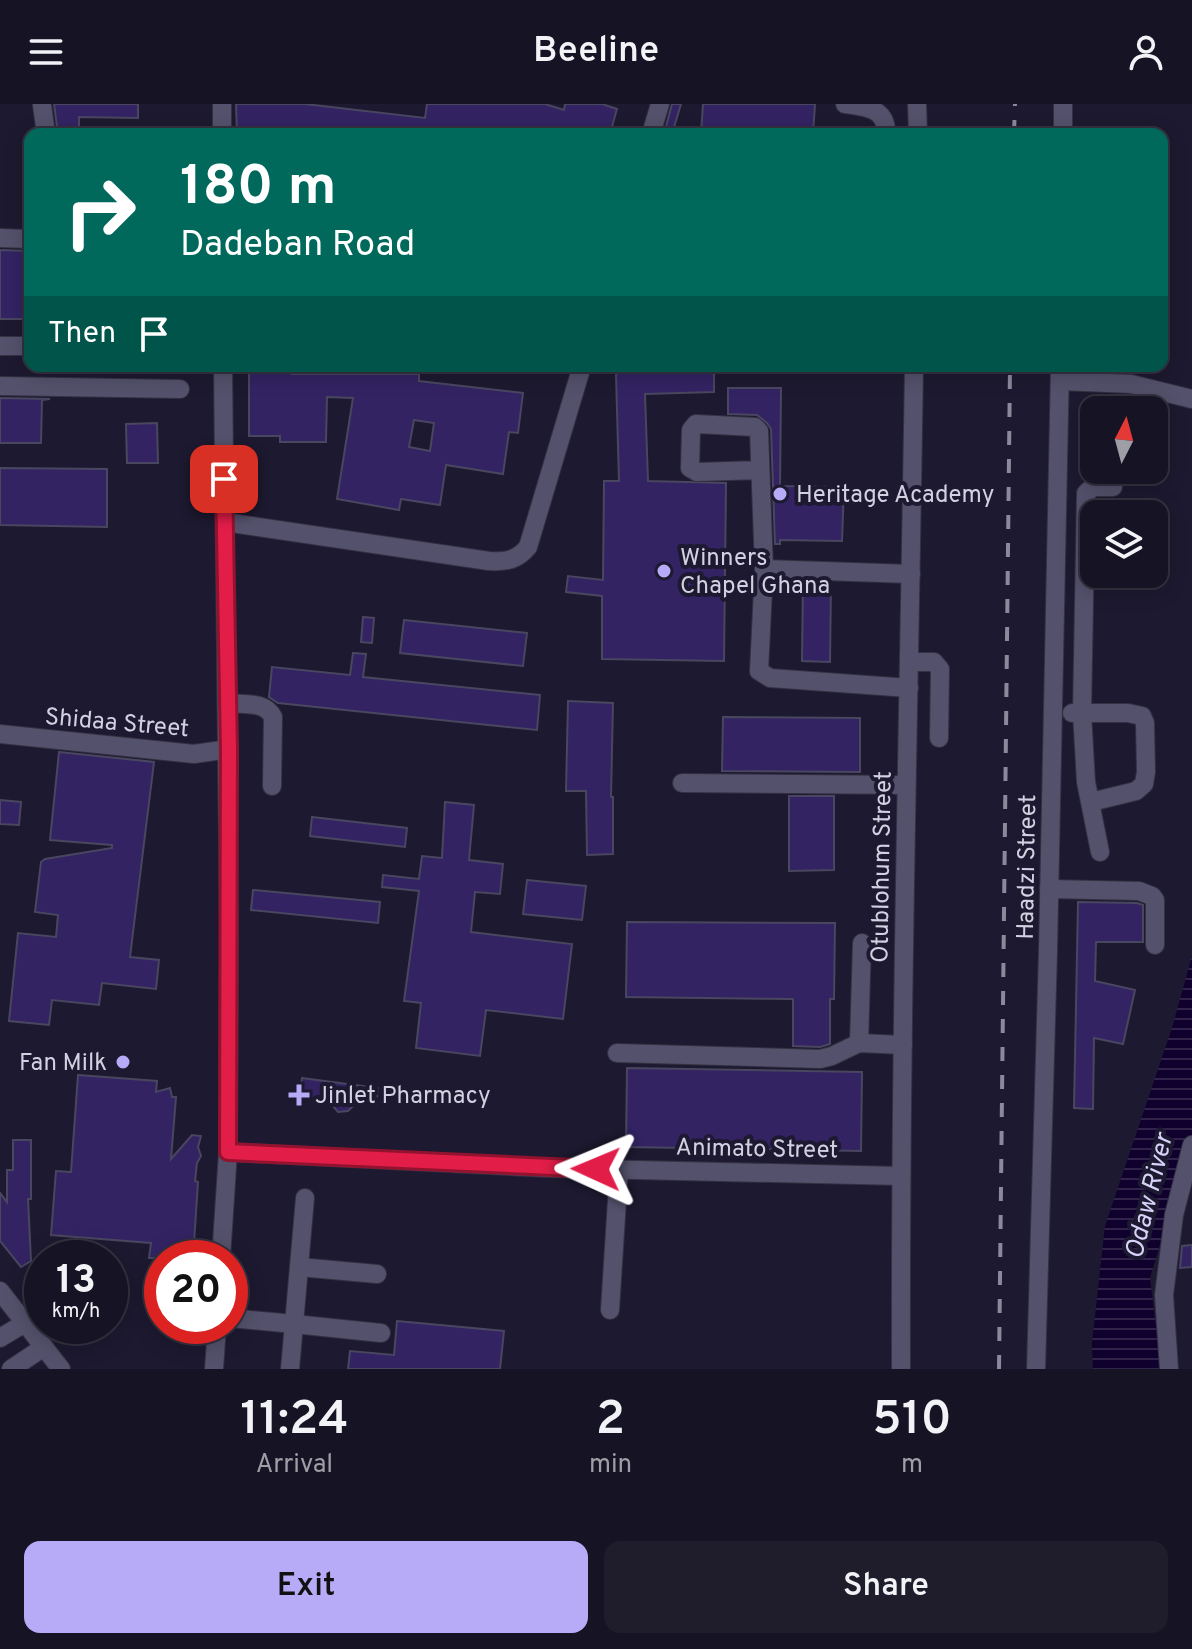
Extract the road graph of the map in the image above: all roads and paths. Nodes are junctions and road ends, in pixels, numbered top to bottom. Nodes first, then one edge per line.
1 (222, 104) edge
2 (660, 104) edge
3 (845, 104) edge
4 (917, 104) edge
5 (1063, 104) edge
6 (42, 105) edge
7 (45, 128) edge
8 (222, 128) edge
9 (653, 128) edge
10 (886, 128) edge
11 (918, 128) edge
12 (1063, 128) edge
13 (0, 238) edge
14 (24, 239) edge
15 (0, 346) edge
16 (24, 346) edge
17 (223, 372) edge
18 (580, 372) edge
19 (914, 372) edge
20 (1060, 373) edge
21 (0, 386) edge
22 (180, 389) dead end
23 (1192, 399) edge
24 (760, 470) dead end
25 (1113, 487) dead end
26 (1086, 500) edge
27 (225, 522) junction
28 (1057, 536) junction
29 (1080, 539) edge
30 (764, 569) junction
31 (911, 574) junction
32 (1084, 588) edge
33 (910, 662) junction
34 (909, 688) junction
35 (228, 703) junction
36 (1082, 713) junction
37 (1054, 714) junction
38 (0, 734) edge
39 (939, 738) dead end
40 (229, 749) junction
41 (682, 783) dead end
42 (905, 785) junction
43 (272, 786) dead end
44 (1091, 802) junction
45 (1100, 852) dead end
46 (1049, 889) junction
47 (862, 943) dead end
48 (1155, 945) dead end
49 (859, 1043) junction
50 (903, 1045) junction
51 (617, 1053) dead end
52 (1192, 1145) edge
53 (228, 1152) junction
54 (619, 1169) junction
55 (901, 1176) junction
56 (305, 1198) dead end
57 (222, 1240) edge
58 (299, 1267) junction
59 (377, 1274) dead end
60 (0, 1291) edge
61 (610, 1310) dead end
62 (248, 1320) edge
63 (24, 1322) edge
64 (24, 1324) edge
65 (294, 1324) junction
66 (381, 1333) dead end
67 (0, 1338) edge
68 (42, 1344) edge
69 (216, 1344) edge
70 (44, 1347) junction
71 (11, 1369) edge
72 (61, 1369) edge
73 (214, 1369) edge
74 (290, 1369) edge
75 (901, 1369) edge
76 (1036, 1369) edge
77 (1169, 1369) edge

1 - 8 street
2 - 9 street
3 - 10 street
4 - 11 street
5 - 12 street
6 - 7 street
13 - 14 street
15 - 16 street
17 - 27 street
18 - 27 street
19 - 31 street, Otublohum Street
20 - 23 street
20 - 28 street, Haadzi Street
21 - 22 street
24 - 30 street
25 - 26 street
27 - 35 street
28 - 29 street
28 - 37 street, Haadzi Street
30 - 31 street
30 - 34 street
31 - 33 street, Otublohum Street
32 - 36 street
33 - 34 street, Otublohum Street
33 - 39 street
34 - 42 street, Otublohum Street
35 - 40 street
35 - 43 street
36 - 37 street
36 - 44 street
36 - 44 street
37 - 46 street, Haadzi Street
38 - 40 street, Shidaa Street
40 - 53 street
41 - 42 street
42 - 50 street, Otublohum Street
44 - 45 street
46 - 48 street
46 - 76 street, Haadzi Street
47 - 49 street
49 - 50 street
49 - 51 street
50 - 55 street, Otublohum Street
52 - 77 street
53 - 54 street, Animato Street
53 - 57 street
54 - 55 street, Animato Street
54 - 61 street
55 - 75 street, Otublohum Street
56 - 58 street
58 - 59 street
58 - 65 street
60 - 63 street
62 - 65 street
64 - 67 street
65 - 66 street
65 - 74 street
68 - 70 street
69 - 73 street
70 - 71 street
70 - 72 street

